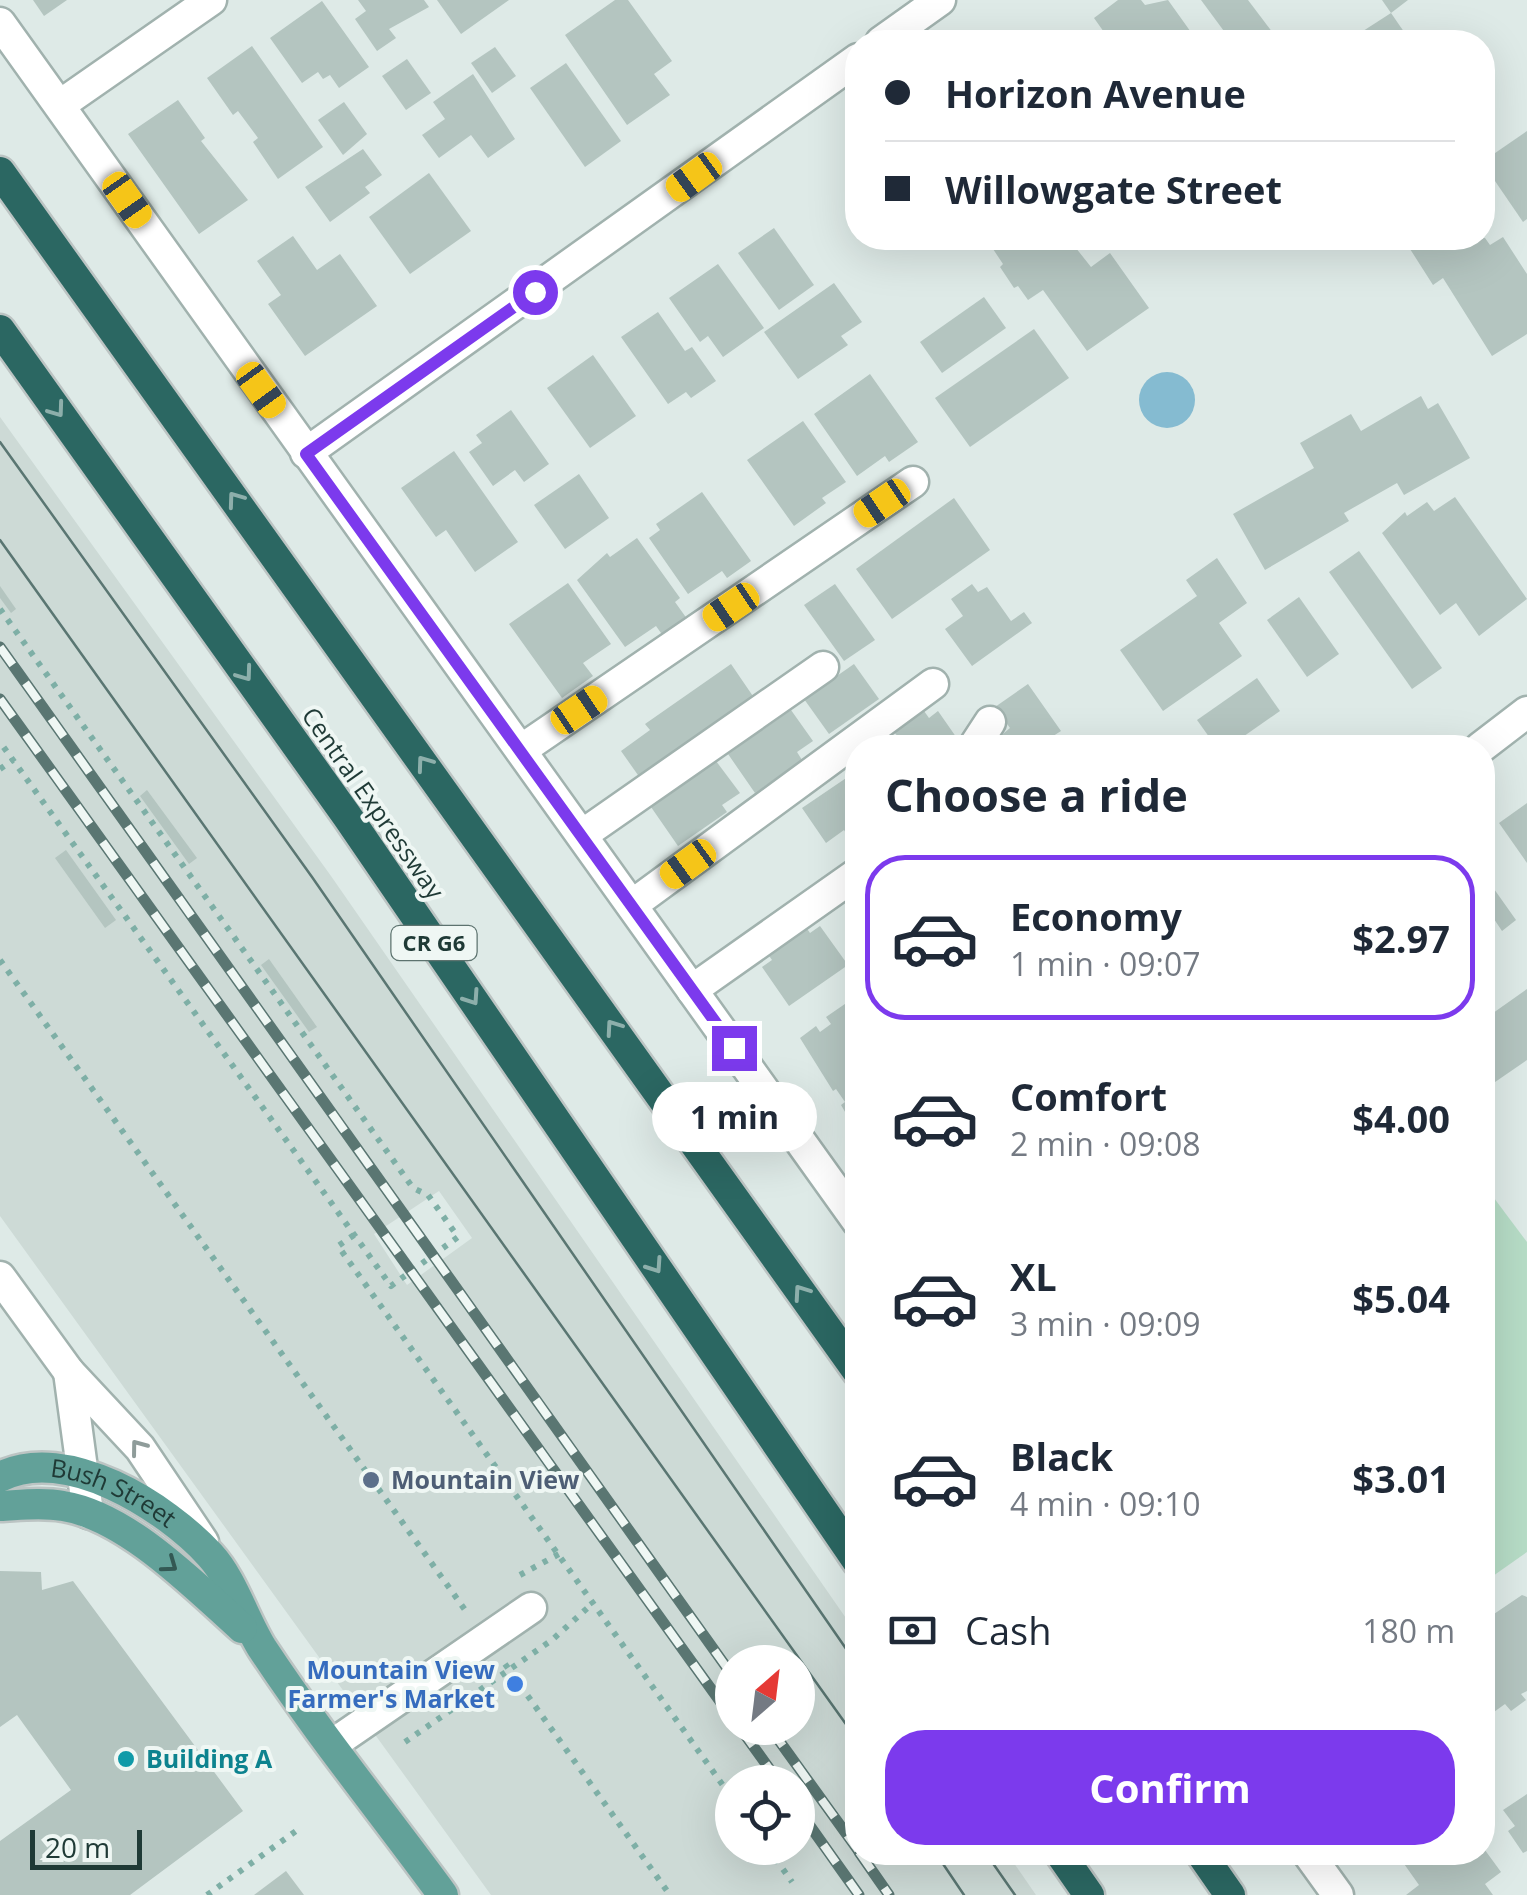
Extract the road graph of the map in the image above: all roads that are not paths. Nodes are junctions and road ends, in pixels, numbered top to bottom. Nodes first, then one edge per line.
1 (211, 0) edge
2 (940, 0) edge
3 (0, 23) edge
4 (898, 30) edge
5 (845, 68) edge
6 (60, 105) junction
7 (0, 172) edge
8 (0, 330) edge
9 (306, 454) junction
10 (913, 482) dead end
11 (823, 667) dead end
12 (933, 684) dead end
13 (1527, 712) edge
14 (990, 722) dead end
15 (864, 735) edge
16 (982, 735) edge
17 (1495, 737) edge
18 (845, 749) edge
19 (521, 750) junction
20 (582, 835) junction
21 (845, 882) edge
22 (632, 905) junction
23 (692, 990) junction
24 (845, 1204) edge
25 (0, 1277) edge
26 (845, 1354) edge
27 (69, 1372) junction
28 (82, 1473) junction
29 (0, 1477) edge
30 (0, 1506) edge
31 (88, 1513) junction
32 (845, 1543) edge
33 (212, 1557) junction
34 (531, 1608) dead end
35 (261, 1646) junction
36 (333, 1744) junction
37 (1068, 1865) edge
38 (1209, 1865) edge
39 (443, 1895) edge
40 (1089, 1895) edge
41 (1230, 1895) edge

1 - 6 street
2 - 4 street
3 - 6 street
5 - 9 street
6 - 9 street
26 -> 7 highway
8 -> 32 highway, Central Expressway / CR G6
9 - 19 street
10 - 19 street
11 - 20 street
12 - 15 street
13 - 17 street
14 - 16 street
18 - 22 street
19 - 20 street
20 - 22 street
21 - 23 street
22 - 23 street
23 - 24 street
25 - 27 street
27 - 28 street
33 -> 27 street
28 - 29 main road, Bush Street
28 - 31 street
28 - 33 main road, Bush Street
30 - 31 main road, Bush Street
31 -> 35 main road
33 - 35 main road, Bush Street
34 - 36 street
35 - 36 main road
36 - 39 main road
37 - 40 highway
38 - 41 highway

